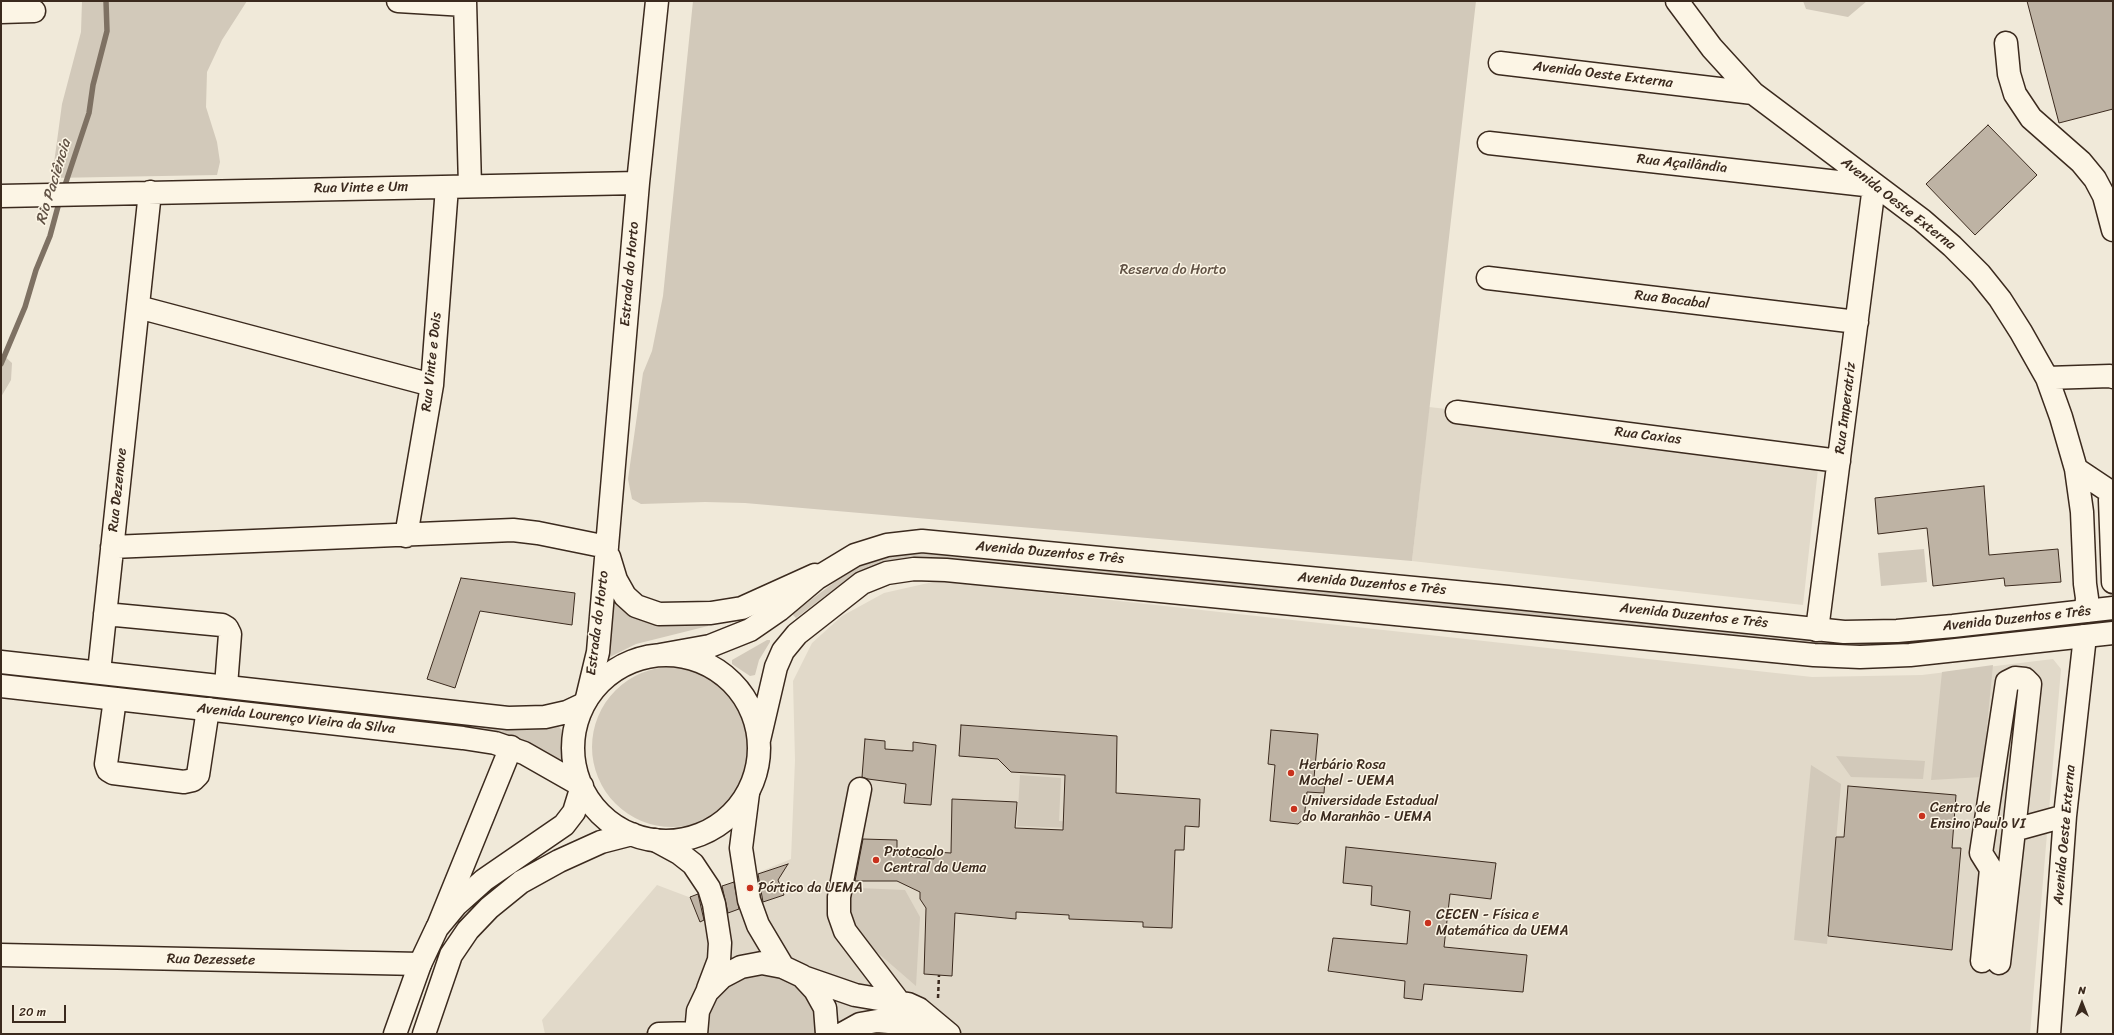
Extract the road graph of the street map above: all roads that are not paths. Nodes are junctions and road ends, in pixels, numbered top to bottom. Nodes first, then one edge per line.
1 (398, 1) edge
2 (657, 1) edge
3 (1677, 1) edge
4 (465, 3) edge
5 (34, 11) dead end
6 (1, 12) edge
7 (2006, 43) dead end
8 (1500, 63) dead end
9 (1753, 93) junction
10 (1489, 143) dead end
11 (638, 183) junction
12 (447, 186) junction
13 (470, 186) junction
14 (1874, 186) junction
15 (150, 192) junction
16 (1, 196) edge
17 (2113, 230) edge
18 (1488, 278) dead end
19 (138, 307) junction
20 (1857, 322) junction
21 (2113, 377) edge
22 (2047, 378) junction
23 (432, 385) junction
24 (1457, 412) dead end
25 (1839, 461) junction
26 (2076, 469) junction
27 (2112, 492) edge
28 (406, 536) junction
29 (112, 547) junction
30 (607, 547) junction
31 (836, 565) junction
32 (2113, 582) edge
33 (2085, 584) junction
34 (2113, 608) edge
35 (2086, 611) junction
36 (105, 614) junction
37 (1817, 630) junction
38 (2113, 633) edge
39 (2085, 636) junction
40 (660, 655) junction
41 (1, 662) edge
42 (99, 672) junction
43 (1, 686) edge
44 (226, 686) junction
45 (115, 699) junction
46 (586, 701) junction
47 (208, 709) junction
48 (759, 740) junction
49 (511, 747) junction
50 (582, 786) junction
51 (860, 789) dead end
52 (748, 793) junction
53 (1986, 816) junction
54 (2066, 816) junction
55 (632, 834) junction
56 (2013, 836) junction
57 (654, 840) junction
58 (437, 928) junction
59 (1, 955) edge
60 (420, 964) junction
61 (783, 966) junction
62 (802, 976) junction
63 (707, 992) junction
64 (898, 1002) junction
65 (696, 1033) edge
66 (395, 1034) edge
67 (424, 1034) edge
68 (659, 1034) edge
69 (827, 1034) edge
70 (842, 1034) edge
71 (940, 1034) edge
72 (948, 1034) edge
73 (2049, 1034) edge

1 - 4 street
2 - 11 street, Estrada do Horto
3 - 9 street, Avenida Oeste Externa
4 - 13 street
5 - 6 street
7 - 17 street
8 - 9 street, Avenida Oeste Externa
9 - 14 street, Avenida Oeste Externa
10 - 14 street, Rua Açailândia
11 - 13 street, Rua Vinte e Um
11 - 30 street, Estrada do Horto
12 - 13 street, Rua Vinte e Um
12 - 15 street, Rua Vinte e Um
12 - 23 street, Rua Vinte e Dois
14 - 20 street, Rua Imperatriz
14 - 22 street, Avenida Oeste Externa
15 - 16 street, Rua Vinte e Um
15 - 19 street, Rua Dezenove
18 - 20 street, Rua Bacabal
19 - 23 street
19 - 29 street, Rua Dezenove
20 - 25 street, Rua Imperatriz
21 - 22 street
22 - 26 street, Avenida Oeste Externa
23 - 28 street, Rua Vinte e Dois
24 - 25 street, Rua Caxias
25 - 37 street, Rua Imperatriz
26 - 27 street
26 - 33 street, Avenida Oeste Externa
27 - 32 street
28 - 29 street
28 - 30 street
29 - 36 street, Rua Dezenove
30 - 31 street, Estrada do Horto
30 - 46 street, Estrada do Horto
31 - 37 street, Avenida Duzentos e Três
31 - 40 street, Avenida Duzentos e Três
32 - 33 street
33 - 35 street, Avenida Oeste Externa
34 - 35 street, Avenida Duzentos e Três
35 - 37 street, Avenida Duzentos e Três
36 - 42 street, Rua Dezenove
36 - 44 street
38 - 39 street, Avenida Duzentos e Três
39 - 48 street, Avenida Duzentos e Três
39 - 54 street, Avenida Oeste Externa
40 - 46 street, Avenida Duzentos e Três
40 - 48 street
41 - 42 street, Avenida Lourenço Vieira da Silva
42 - 44 street, Avenida Lourenço Vieira da Silva
43 - 45 street, Avenida Lourenço Vieira da Silva
44 - 46 street, Avenida Lourenço Vieira da Silva
45 - 47 street, Avenida Lourenço Vieira da Silva
45 - 47 street
46 - 50 street
47 - 49 street, Avenida Lourenço Vieira da Silva
48 - 52 street
49 - 50 street, Avenida Lourenço Vieira da Silva
49 - 58 street
50 - 55 street
50 - 58 street
51 - 64 street
52 - 57 street
52 - 61 street
53 - 56 street
53 - 56 street
53 - 56 street
54 - 56 street
54 - 73 street, Avenida Oeste Externa
55 - 57 street
55 - 67 street
57 - 63 street
58 - 60 street
59 - 60 street, Rua Dezessete
60 - 66 street
61 - 62 street
61 - 63 street
62 - 64 street
62 - 69 street
63 - 65 street
64 - 72 street
65 - 68 street
70 - 71 street

